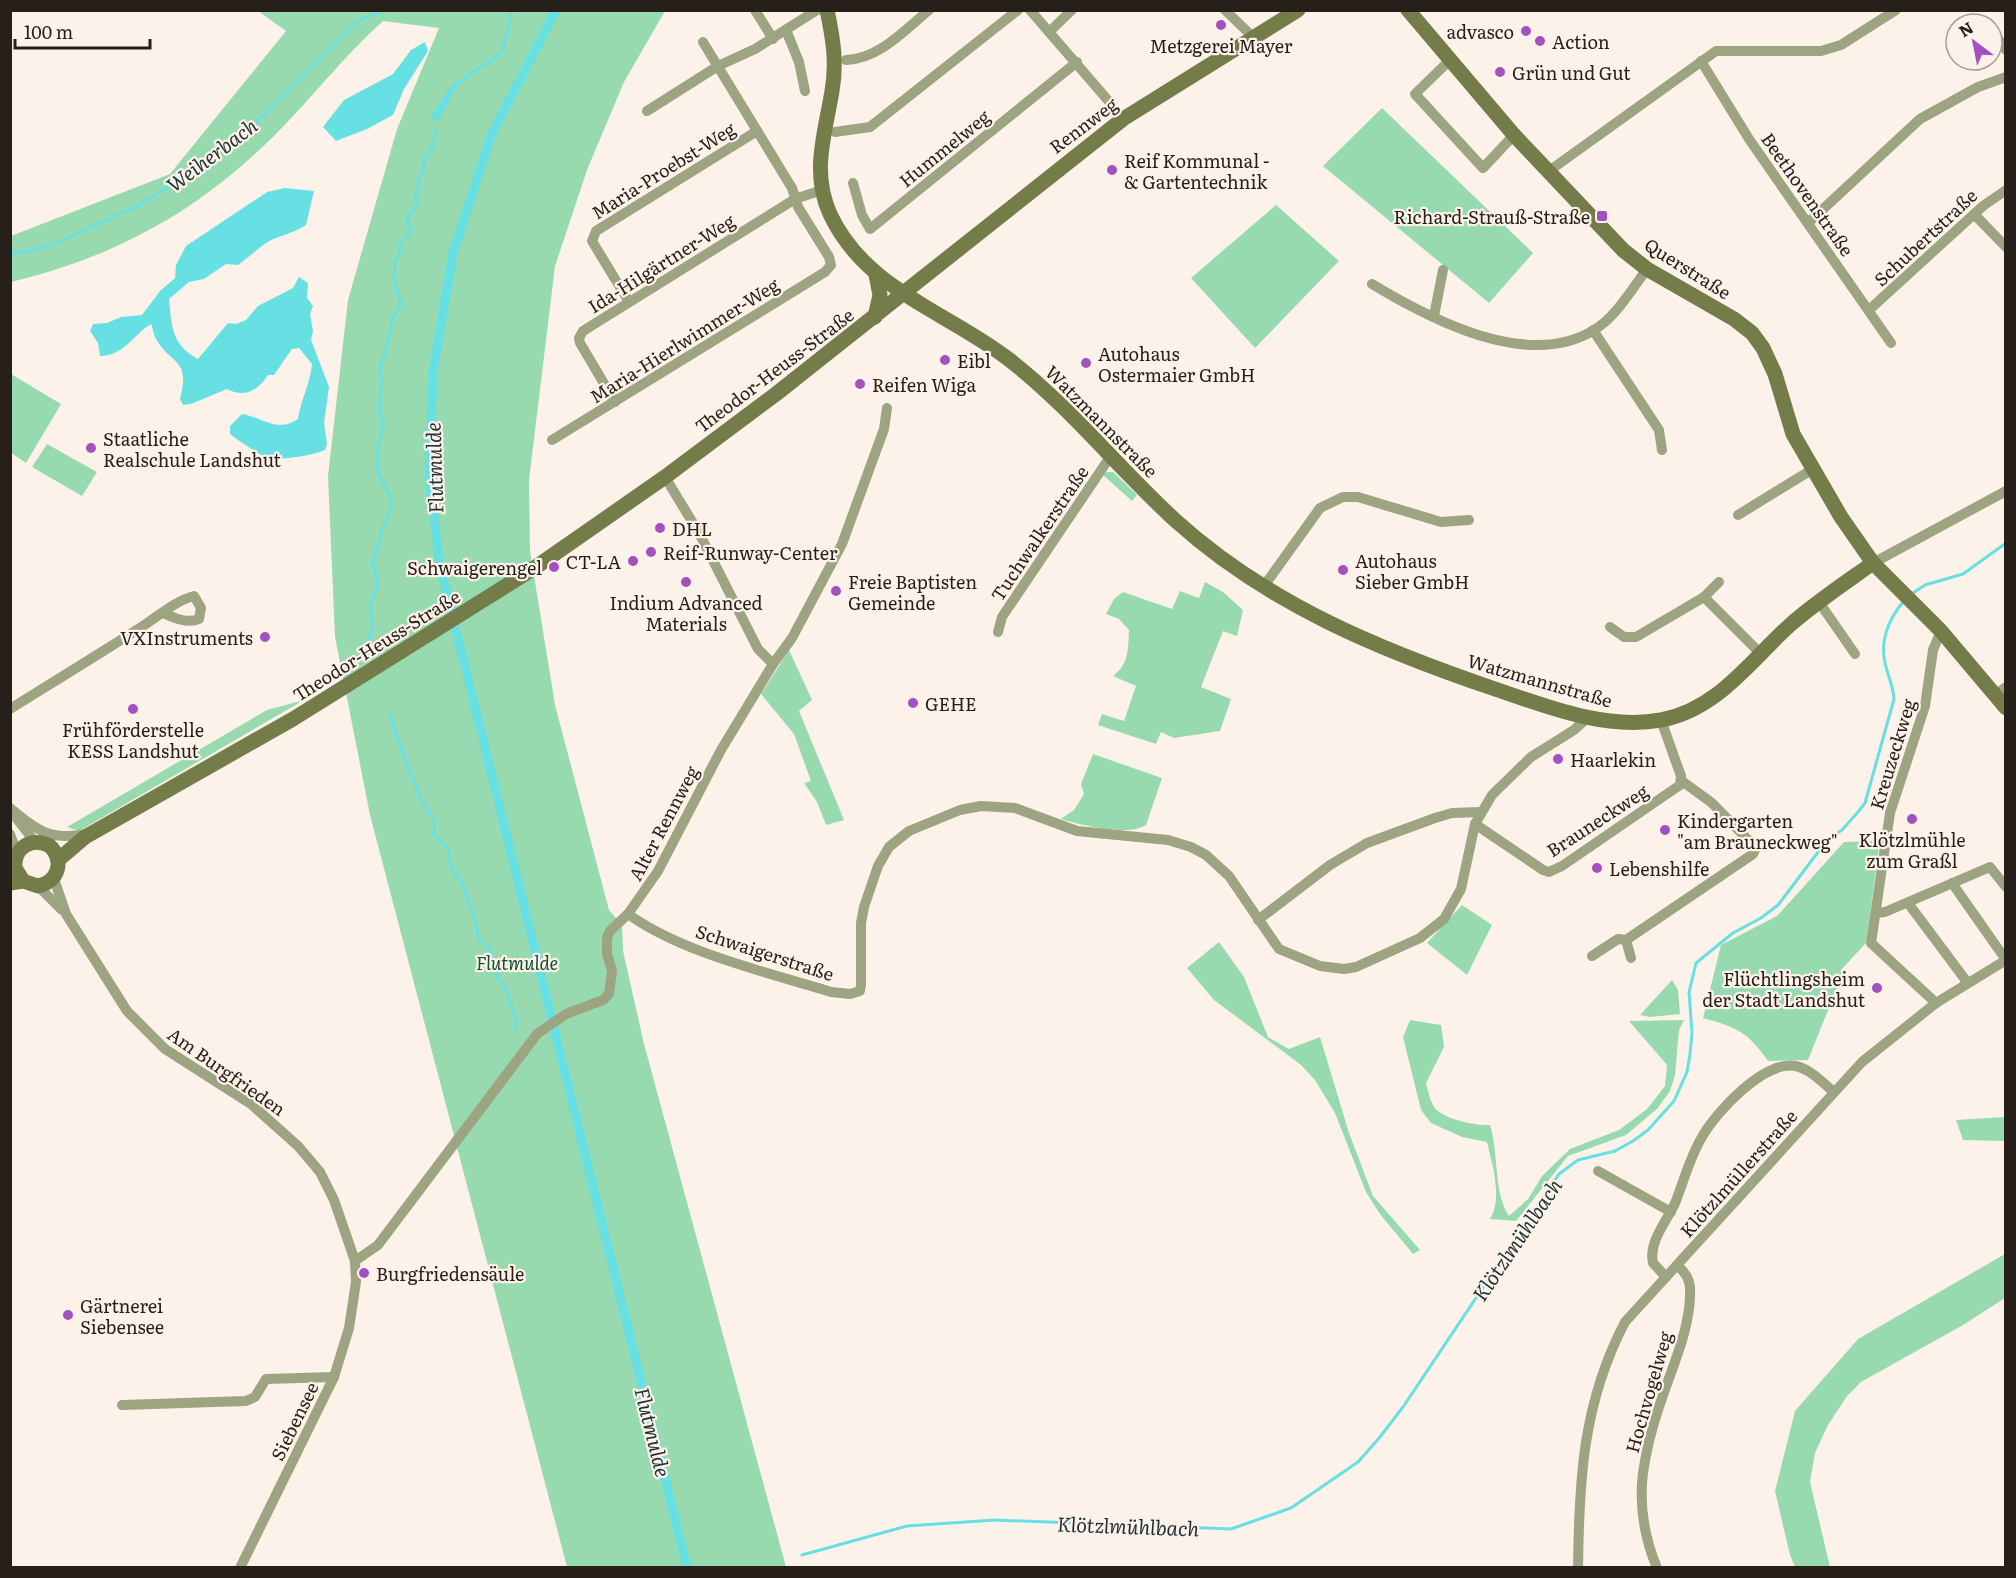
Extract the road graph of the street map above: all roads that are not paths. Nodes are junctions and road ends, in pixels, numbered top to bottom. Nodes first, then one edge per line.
1 (755, 10) edge
2 (817, 10) edge
3 (827, 10) edge
4 (929, 10) edge
5 (1018, 10) edge
6 (1030, 10) edge
7 (1072, 10) edge
8 (1225, 10) edge
9 (1298, 10) edge
10 (1408, 10) edge
11 (1896, 10) edge
12 (786, 30) junction
13 (1049, 32) junction
14 (1253, 37) junction
15 (773, 39) junction
16 (703, 42) dead end
17 (846, 60) dead end
18 (1450, 60) junction
19 (1701, 61) junction
20 (1077, 62) junction
21 (718, 66) junction
22 (2006, 77) edge
23 (805, 91) dead end
24 (1112, 105) dead end
25 (647, 111) dead end
26 (757, 131) junction
27 (835, 132) dead end
28 (1514, 135) junction
29 (1549, 171) junction
30 (853, 183) dead end
31 (822, 190) junction
32 (2006, 190) edge
33 (795, 199) junction
34 (1974, 214) junction
35 (1808, 223) junction
36 (2006, 247) edge
37 (1647, 269) junction
38 (1443, 270) dead end
39 (930, 273) junction
40 (876, 275) junction
41 (1372, 284) dead end
42 (906, 293) junction
43 (629, 302) junction
44 (929, 308) junction
45 (1869, 310) junction
46 (1434, 316) junction
47 (875, 317) junction
48 (1593, 330) junction
49 (1891, 343) dead end
50 (615, 402) junction
51 (887, 408) dead end
52 (552, 440) dead end
53 (1662, 450) dead end
54 (1112, 454) junction
55 (1813, 469) junction
56 (665, 477) junction
57 (2006, 491) edge
58 (1738, 515) dead end
59 (1469, 520) dead end
60 (1873, 563) junction
61 (1719, 582) dead end
62 (1264, 586) junction
63 (1704, 597) junction
64 (1819, 602) junction
65 (163, 613) dead end
66 (1610, 627) dead end
67 (1941, 631) junction
68 (998, 632) dead end
69 (1760, 653) junction
70 (1855, 654) dead end
71 (772, 664) junction
72 (2000, 691) edge
73 (2006, 708) edge
74 (10, 709) edge
75 (1587, 718) junction
76 (1661, 720) junction
77 (1682, 781) junction
78 (10, 809) edge
79 (1480, 812) junction
80 (1475, 824) junction
81 (10, 834) edge
82 (89, 835) junction
83 (49, 856) junction
84 (14, 861) edge
85 (24, 883) edge
86 (1952, 883) junction
87 (2006, 887) edge
88 (1908, 903) junction
89 (1876, 913) junction
90 (66, 914) junction
91 (628, 914) junction
92 (1258, 920) junction
93 (1626, 940) junction
94 (1592, 956) dead end
95 (1631, 958) dead end
96 (2006, 960) edge
97 (1967, 982) junction
98 (1936, 1003) junction
99 (1834, 1092) junction
100 (1598, 1171) dead end
101 (1671, 1212) junction
102 (356, 1261) junction
103 (1677, 1265) junction
104 (1666, 1277) junction
105 (334, 1377) junction
106 (122, 1405) dead end
107 (240, 1568) edge
108 (1578, 1568) edge
109 (1657, 1568) edge

1 - 15 street
2 - 12 street
3 - 31 street, Watzmannstraße
4 - 17 street
5 - 27 street
6 - 13 street
7 - 13 street
8 - 14 street
9 - 14 street, Rennweg
10 - 18 street, Querstraße
11 - 19 street
12 - 15 street
12 - 23 street
13 - 20 street
14 - 39 street, Rennweg
15 - 21 street
16 - 21 street
18 - 28 street, Querstraße
18 - 28 street
19 - 29 street
19 - 35 street, Beethovenstraße
20 - 24 street
20 - 30 street, Hummelweg
21 - 25 street
21 - 26 street
22 - 35 street
26 - 33 street
26 - 43 street, Maria-Proebst-Weg
28 - 29 street, Querstraße
29 - 37 street, Querstraße
31 - 33 street, Ida-Hilgärtner-Weg
31 - 40 street, Watzmannstraße
32 - 34 street, Schubertstraße
33 - 43 street, Ida-Hilgärtner-Weg
33 - 50 street, Maria-Hierlwimmer-Weg
34 - 36 street
34 - 45 street, Schubertstraße
35 - 45 street, Beethovenstraße
37 - 48 street
37 - 55 street, Querstraße
38 - 46 street
39 - 42 street, Rennweg
39 - 44 street
40 - 42 street, Watzmannstraße
40 - 47 street
41 - 46 street
42 - 44 street, Watzmannstraße
42 - 47 street, Theodor-Heuss-Straße
43 - 50 street, Ida-Hilgärtner-Weg
44 - 54 street, Watzmannstraße
45 - 49 street, Beethovenstraße
46 - 48 street
47 - 56 street, Theodor-Heuss-Straße
48 - 53 street
50 - 52 street, Maria-Hierlwimmer-Weg
51 - 71 street, Alter Rennweg
54 - 62 street, Watzmannstraße
54 - 68 street, Tuchwalkerstraße
55 - 58 street
55 - 60 street, Querstraße
56 - 71 street
56 - 82 street, Theodor-Heuss-Straße
57 - 60 street, Watzmannstraße
59 - 62 street
60 - 64 street, Watzmannstraße
60 - 67 street, Querstraße
61 - 63 street
62 - 75 street, Watzmannstraße
63 - 66 street
63 - 69 street
64 - 69 street, Watzmannstraße
64 - 70 street
65 - 74 street
67 - 72 street, Querstraße
67 - 89 street, Kreuzeckweg
69 - 76 street, Watzmannstraße
71 - 91 street, Alter Rennweg
72 - 73 street, Querstraße
75 - 76 street, Watzmannstraße
75 - 79 street, Schwaigerstraße
76 - 77 street
77 - 80 street, Brauneckweg
77 - 93 street
78 - 82 street
78 - 83 street
79 - 80 street, Schwaigerstraße
79 - 92 street
80 - 92 street, Schwaigerstraße
81 - 84 street
82 - 83 street, Theodor-Heuss-Straße
83 - 84 street, Theodor-Heuss-Straße
83 - 85 street, Theodor-Heuss-Straße
83 - 90 street, Am Burgfrieden
84 - 85 street
85 - 90 street, Am Burgfrieden
86 - 87 street
86 - 88 street
86 - 96 street, Klötzlmüllerstraße
88 - 89 street
88 - 97 street
89 - 98 street, Kreuzeckweg
90 - 102 street, Am Burgfrieden
91 - 92 street, Schwaigerstraße
91 - 102 street, Alter Rennweg
93 - 94 street
93 - 95 street
96 - 97 street, Klötzlmüllerstraße
97 - 98 street, Klötzlmüllerstraße
98 - 99 street, Klötzlmüllerstraße
99 - 101 street, Klötzlmüllerstraße
99 - 103 street, Klötzlmüllerstraße
100 - 101 street
101 - 104 street, Klötzlmüllerstraße
102 - 105 street, Siebensee
103 - 104 street, Klötzlmüllerstraße
103 - 109 street, Hochvogelweg
104 - 108 street, Klötzlmüllerstraße
105 - 106 street
105 - 107 street, Siebensee

